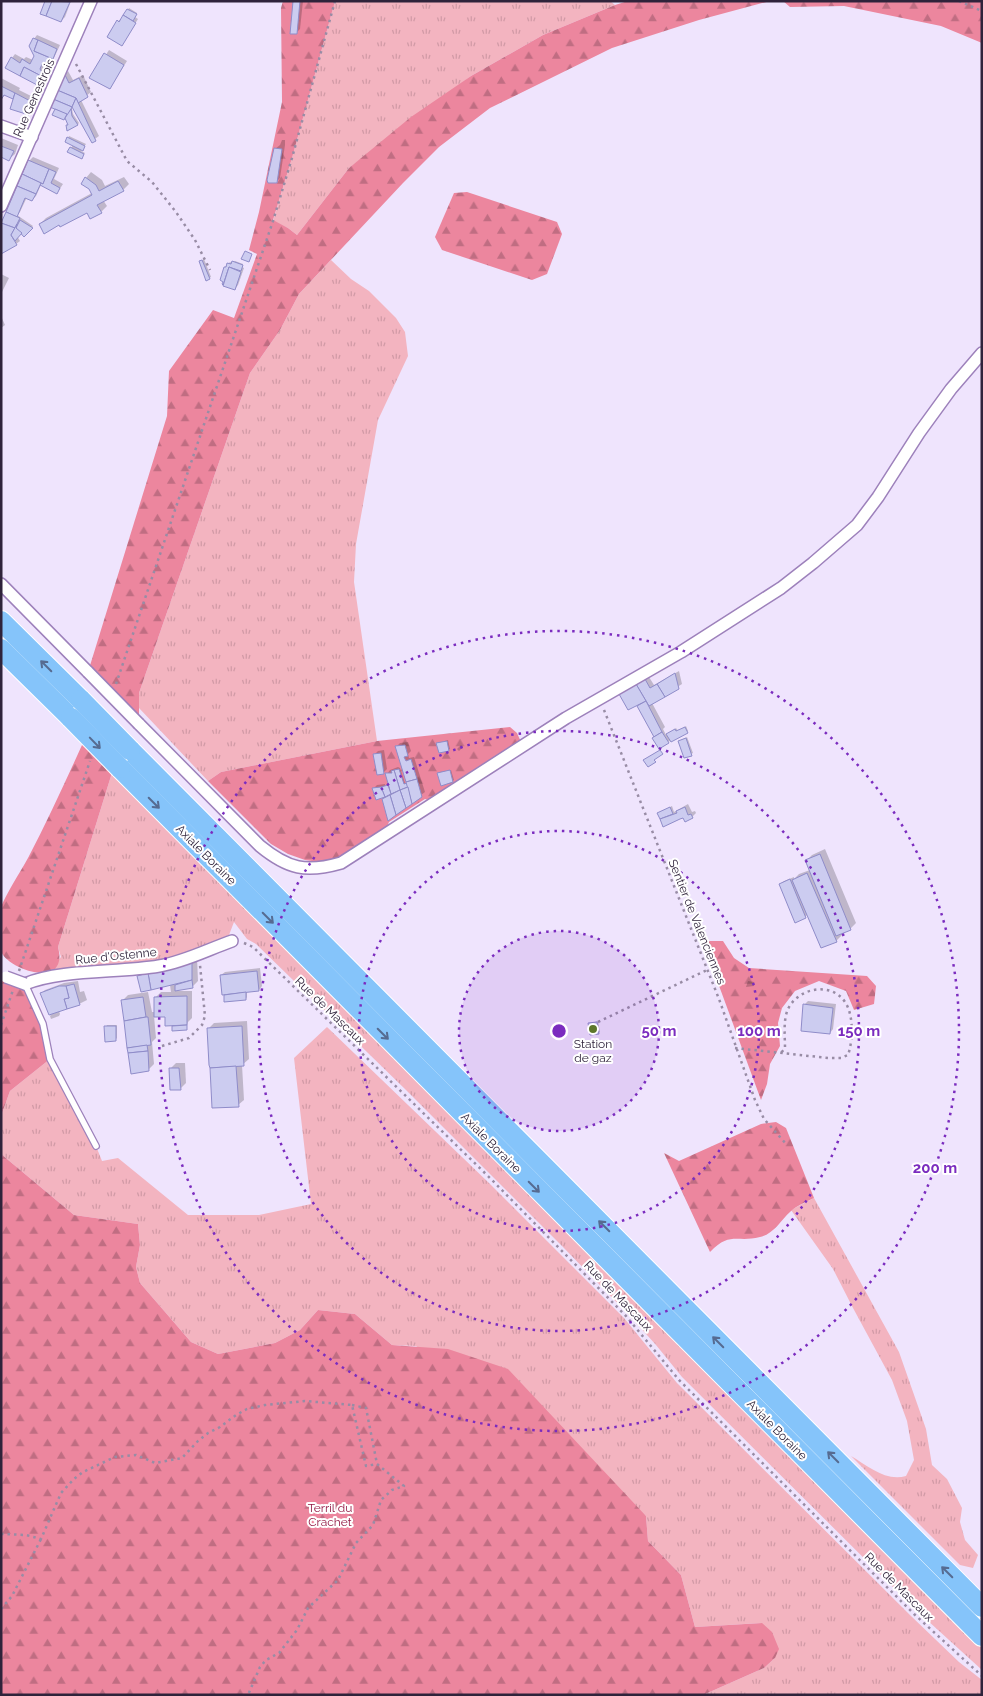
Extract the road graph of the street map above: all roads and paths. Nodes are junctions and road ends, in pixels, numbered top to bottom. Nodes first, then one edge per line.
1 (91, 1) edge
2 (336, 1) edge
3 (959, 1) edge
4 (982, 11) edge
5 (69, 52) junction
6 (1, 126) edge
7 (32, 138) junction
8 (1, 206) edge
9 (210, 270) dead end
10 (982, 353) edge
11 (1, 584) edge
12 (1, 621) edge
13 (1, 649) edge
14 (116, 684) dead end
15 (600, 699) junction
16 (90, 760) dead end
17 (232, 941) joint
18 (199, 953) junction
19 (707, 970) junction
20 (11, 978) edge
21 (598, 1022) dead end
22 (1, 1025) edge
23 (162, 1046) dead end
24 (735, 1048) junction
25 (781, 1053) junction
26 (96, 1146) dead end
27 (786, 1146) dead end
28 (352, 1405) junction
29 (377, 1464) junction
30 (1, 1534) edge
31 (41, 1538) junction
32 (982, 1607) edge
33 (1, 1609) edge
34 (982, 1636) edge
35 (982, 1676) edge
36 (248, 1695) edge

1 - 5 street, Rue Genestrois
2 - 14 path
3 - 4 path
5 - 7 street, Rue Genestrois
5 - 9 path
6 - 7 street
7 - 8 street, Rue Genestrois
10 - 15 street
11 - 15 street, bridge
32 -> 12 highway, Axiale Boraine, bridge
13 -> 34 highway, Axiale Boraine, bridge
15 - 19 path, Sentier de Valenciennes
16 - 20 path
17 - 18 street, Rue d'Ostenne
17 - 35 path, Rue de Mascaux
18 - 20 street, Rue d'Ostenne
18 - 23 path
19 - 21 path
19 - 24 path, Sentier de Valenciennes
20 - 22 path
20 - 26 lane
24 - 25 path
24 - 27 path, Sentier de Valenciennes
25 - 25 path
28 - 29 path
28 - 29 path
28 - 31 path
29 - 36 path
30 - 31 path
31 - 33 path

